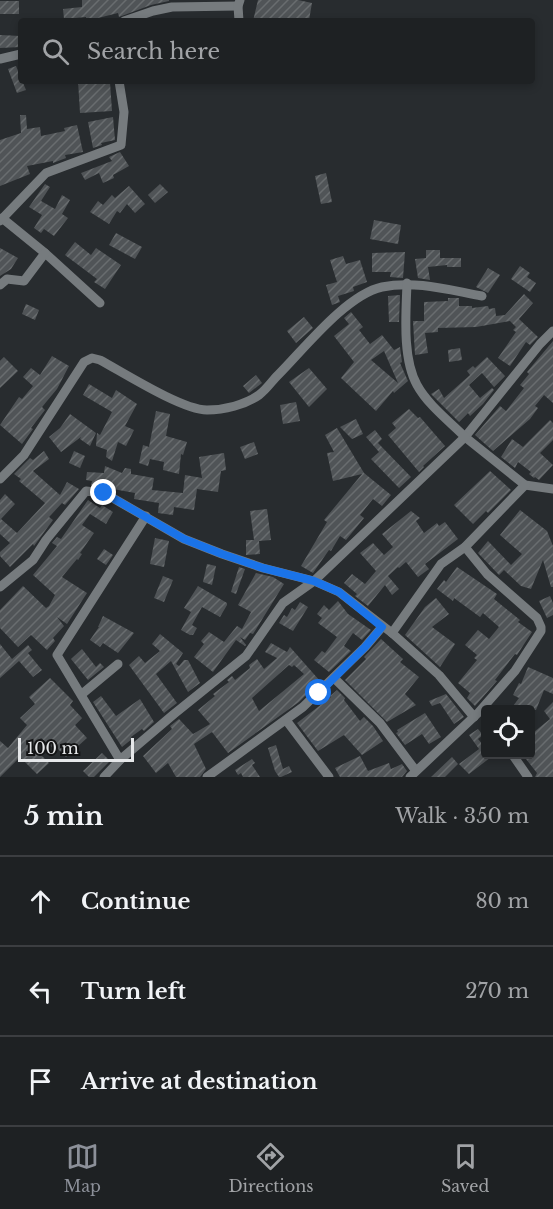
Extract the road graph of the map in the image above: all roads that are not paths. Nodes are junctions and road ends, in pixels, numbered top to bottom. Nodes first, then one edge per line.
1 (239, 3) edge
2 (133, 18) edge
3 (18, 55) edge
4 (0, 59) edge
5 (119, 84) edge
6 (1, 219) edge
7 (45, 253) junction
8 (407, 283) junction
9 (0, 285) edge
10 (482, 296) dead end
11 (100, 303) dead end
12 (553, 331) edge
13 (465, 437) junction
14 (0, 479) edge
15 (525, 485) junction
16 (553, 489) edge
17 (146, 516) junction
18 (465, 547) junction
19 (314, 581) junction
20 (0, 587) edge
21 (382, 627) junction
22 (392, 633) junction
23 (118, 664) dead end
24 (334, 678) junction
25 (82, 694) junction
26 (477, 715) junction
27 (481, 717) edge
28 (286, 720) junction
29 (515, 759) edge
30 (120, 760) junction
31 (413, 774) edge
32 (104, 777) edge
33 (207, 777) edge
34 (329, 777) edge
35 (528, 777) edge

1 - 2 street
3 - 4 street
5 - 6 street
6 - 7 street
7 - 9 street
7 - 11 street
8 - 10 street
8 - 13 street
8 - 14 street
12 - 13 street
13 - 15 street
13 - 19 street
15 - 16 street
15 - 18 street
17 - 19 street
17 - 20 street
17 - 25 street
18 - 22 street
18 - 26 street
19 - 21 street
19 - 30 street
21 - 22 street
21 - 24 street
22 - 26 street
23 - 25 street
24 - 28 street
24 - 31 street
25 - 30 street
26 - 27 street
26 - 31 street
28 - 33 street
28 - 34 street
29 - 35 street
30 - 32 street

